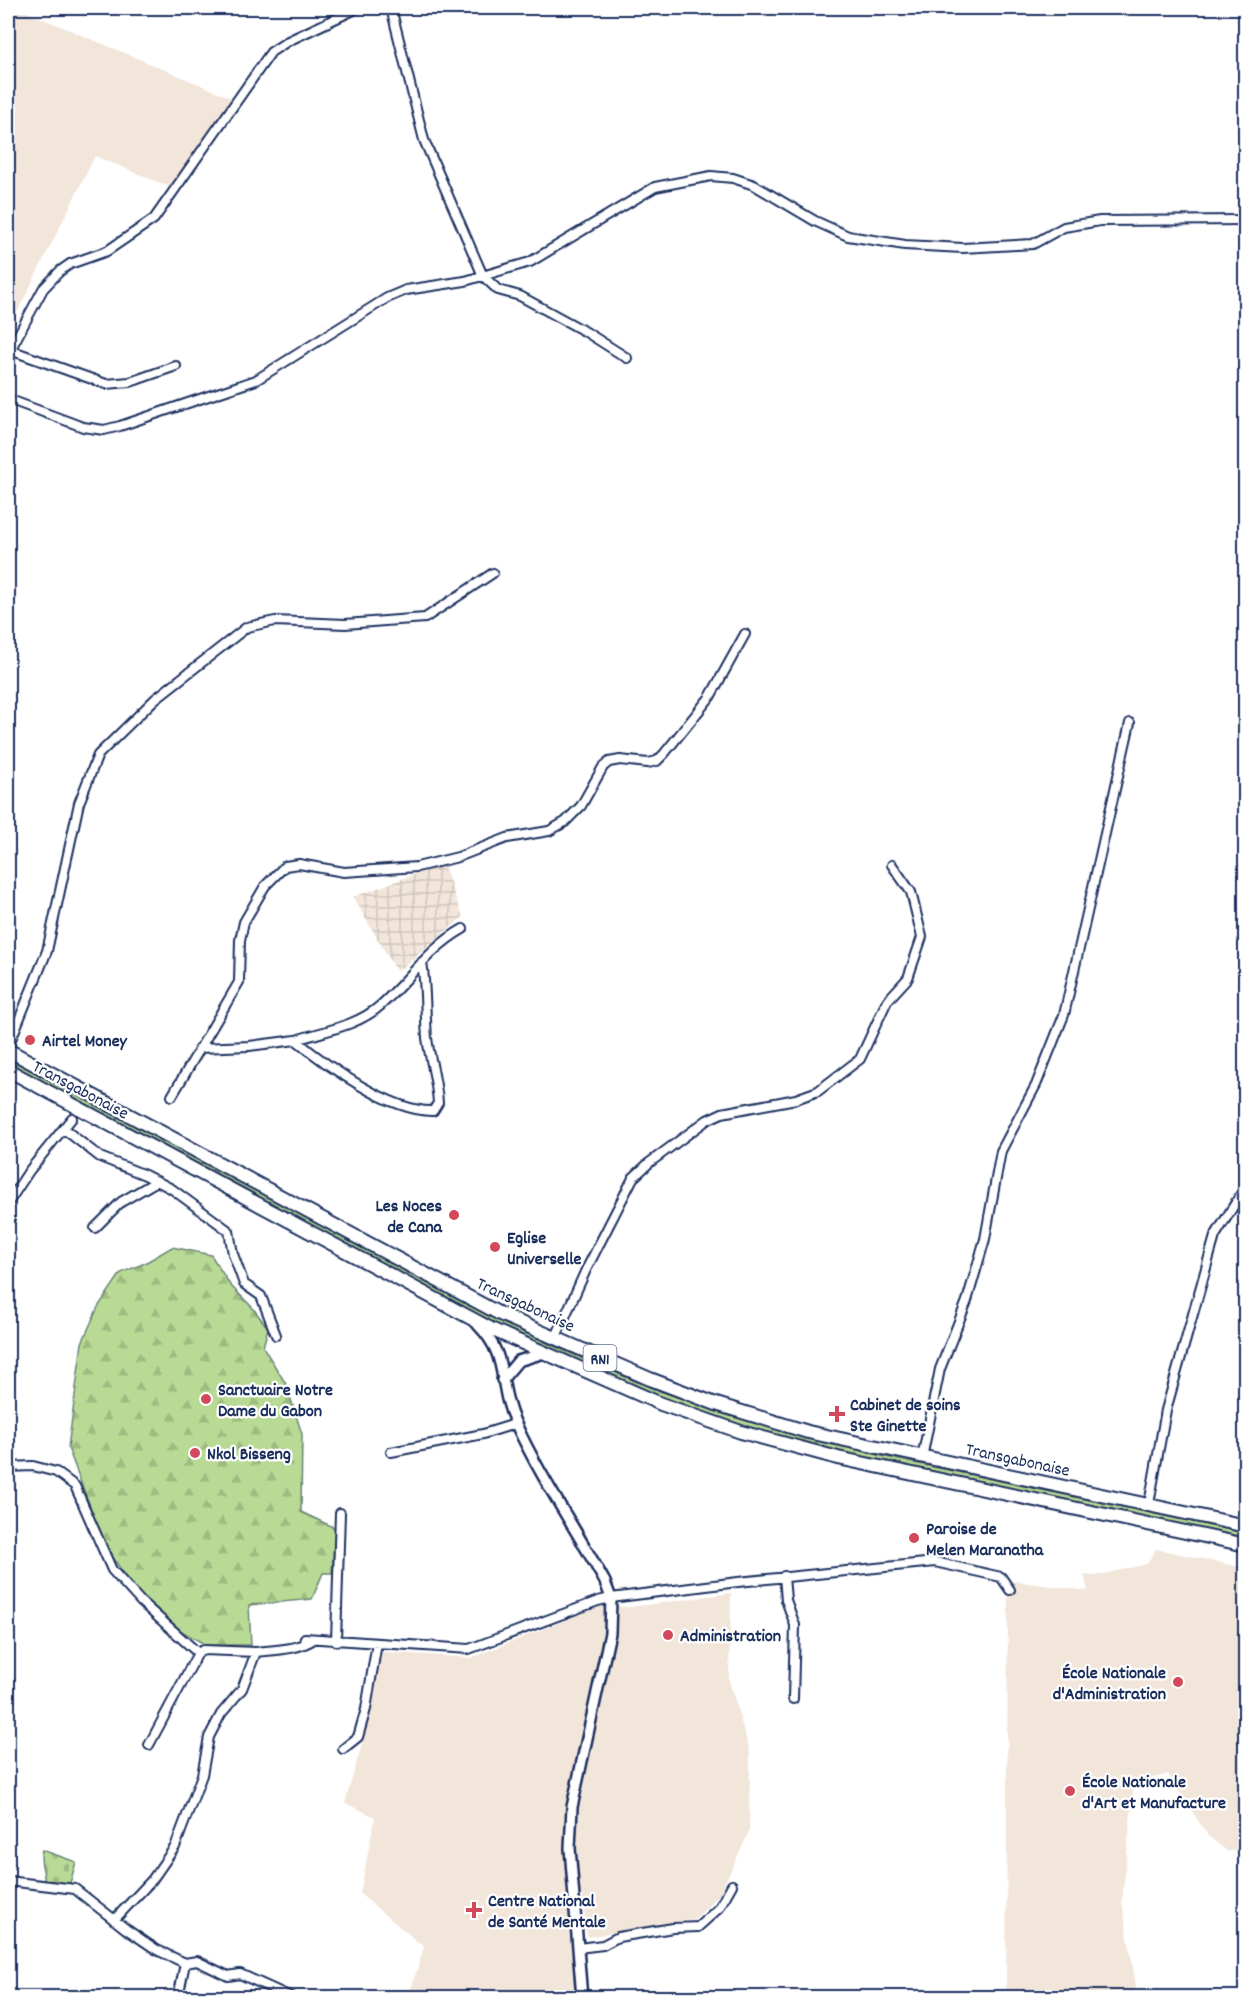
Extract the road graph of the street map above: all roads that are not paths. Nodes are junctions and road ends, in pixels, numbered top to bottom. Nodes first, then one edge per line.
1 (358, 8) edge
2 (391, 8) edge
3 (1245, 220) edge
4 (483, 276) junction
5 (9, 352) edge
6 (627, 358) dead end
7 (176, 366) dead end
8 (8, 399) edge
9 (493, 573) dead end
10 (745, 634) dead end
11 (1130, 723) dead end
12 (892, 865) dead end
13 (463, 929) dead end
14 (422, 962) junction
15 (296, 1040) junction
16 (8, 1048) edge
17 (200, 1048) junction
18 (8, 1070) edge
19 (172, 1096) dead end
20 (72, 1118) dead end
21 (64, 1129) junction
22 (157, 1181) junction
23 (1245, 1186) edge
24 (8, 1203) edge
25 (95, 1227) dead end
26 (469, 1316) junction
27 (276, 1335) dead end
28 (555, 1338) junction
29 (544, 1353) junction
30 (502, 1380) junction
31 (516, 1424) junction
32 (392, 1452) dead end
33 (922, 1458) junction
34 (8, 1467) edge
35 (1149, 1504) junction
36 (340, 1513) dead end
37 (1245, 1526) edge
38 (1245, 1545) edge
39 (784, 1576) junction
40 (1010, 1590) dead end
41 (611, 1598) junction
42 (305, 1638) dead end
43 (314, 1639) junction
44 (336, 1641) junction
45 (377, 1643) junction
46 (256, 1652) junction
47 (198, 1653) junction
48 (793, 1699) dead end
49 (149, 1744) dead end
50 (343, 1749) dead end
51 (8, 1881) edge
52 (732, 1885) dead end
53 (114, 1920) junction
54 (578, 1948) junction
55 (185, 1963) junction
56 (178, 1998) edge
57 (292, 1998) edge
58 (582, 1998) edge

1 - 5 street
2 - 4 street
3 - 4 street
4 - 6 street
4 - 8 street
5 - 7 street
9 - 16 street
10 - 17 street
11 - 33 street
12 - 28 street
13 - 14 street
14 - 15 street
14 - 15 street
15 - 17 street
16 - 28 highway, Transgabonaise / RN1
17 - 19 street
18 - 26 highway, Transgabonaise / RN1
20 - 21 street
21 - 22 street
21 - 24 street
22 - 25 street
22 - 27 street
23 - 35 street
26 - 29 highway, Transgabonaise / RN1
26 - 30 street
28 - 33 highway, Transgabonaise / RN1
29 - 30 street
29 - 38 highway, Transgabonaise / RN1
30 - 31 street
31 - 32 street
31 - 41 street
33 - 35 highway, Transgabonaise / RN1
34 - 47 street
35 - 37 highway, Transgabonaise / RN1
36 - 44 street
39 - 40 street
39 - 41 street
39 - 48 street
41 - 45 street
41 - 54 street
42 - 43 street
43 - 44 street
43 - 46 street
44 - 45 street
45 - 50 street
46 - 47 street
46 - 53 street
47 - 49 street
51 - 53 street
52 - 54 street
53 - 55 street
54 - 58 street
55 - 56 street
55 - 57 street

